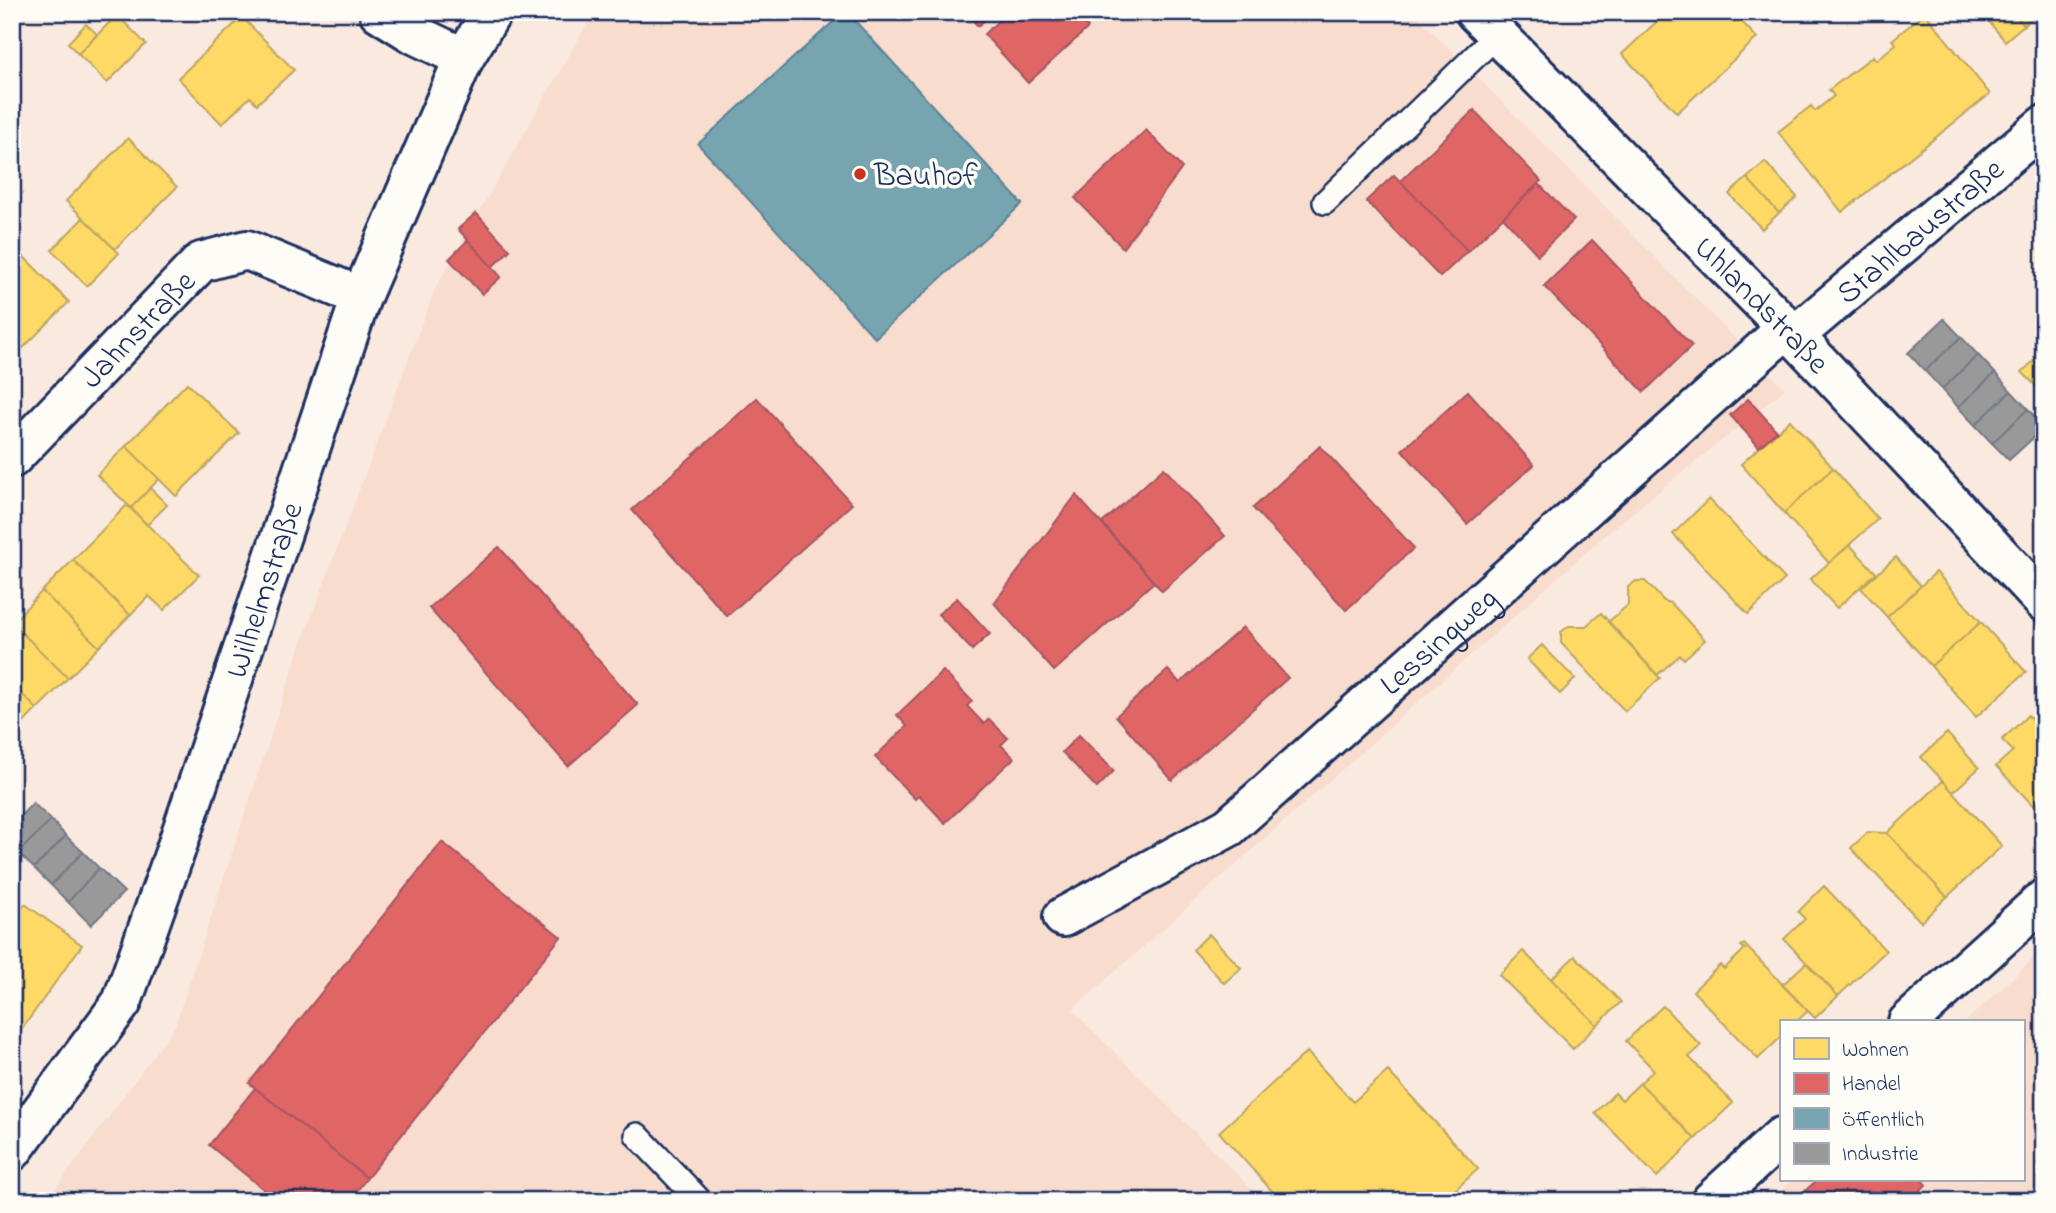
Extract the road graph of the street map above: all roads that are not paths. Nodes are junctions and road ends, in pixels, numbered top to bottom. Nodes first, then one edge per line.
1 (379, 12) edge
2 (492, 12) edge
3 (1486, 24) edge
4 (464, 58) junction
5 (2044, 125) edge
6 (1325, 202) dead end
7 (361, 297) junction
8 (1791, 332) junction
9 (12, 458) edge
10 (2044, 602) edge
11 (2044, 899) edge
12 (1063, 916) dead end
13 (1910, 1020) edge
14 (637, 1135) dead end
15 (1780, 1138) edge
16 (12, 1151) edge
17 (700, 1201) edge
18 (1711, 1201) edge

1 - 4 street
2 - 4 street, Wilhelmstraße
3 - 6 lane
3 - 8 street, Uhlandstraße
4 - 7 street, Wilhelmstraße
5 - 8 street, Stahlbaustraße
7 - 9 street, Jahnstraße
7 - 16 street, Wilhelmstraße
8 - 10 street, Uhlandstraße
8 - 12 street, Lessingweg
11 - 13 street
14 - 17 lane
15 - 18 street

